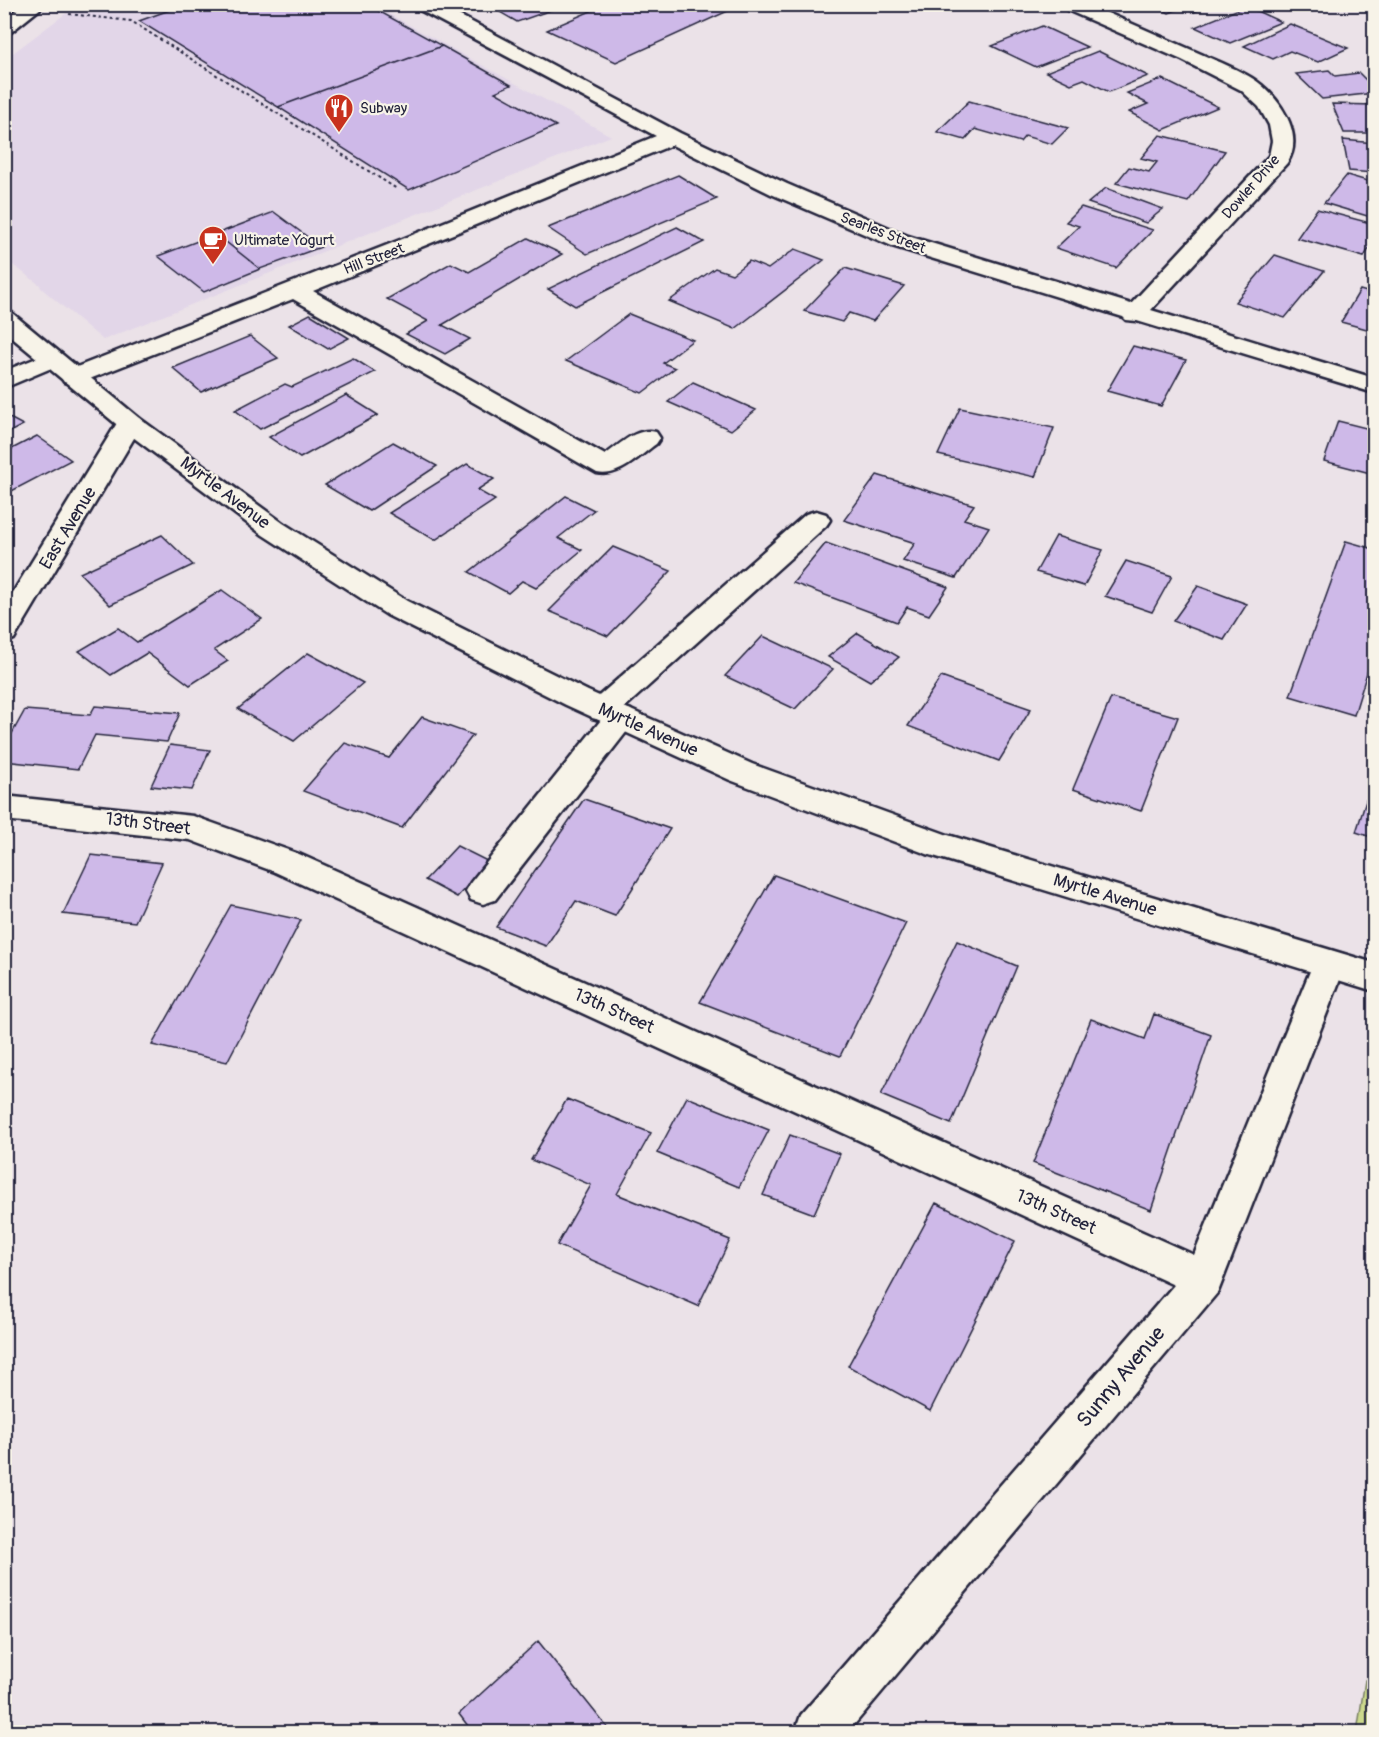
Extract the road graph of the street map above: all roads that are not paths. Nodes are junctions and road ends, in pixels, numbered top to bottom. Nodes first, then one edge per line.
1 (37, 4) edge
2 (423, 4) edge
3 (1074, 6) dead end
4 (4, 28) edge
5 (673, 137) junction
6 (295, 290) junction
7 (1134, 315) junction
8 (4, 318) edge
9 (52, 359) junction
10 (73, 377) junction
11 (4, 381) edge
12 (1374, 386) edge
13 (130, 423) junction
14 (647, 438) dead end
15 (816, 520) dead end
16 (4, 632) edge
17 (611, 714) junction
18 (4, 808) edge
19 (483, 891) dead end
20 (1329, 964) junction
21 (1374, 977) edge
22 (1204, 1279) junction
23 (818, 1732) edge

1 - 4 street
2 - 5 street, Searles Street
3 - 7 street, Dowler Drive
5 - 6 street, Hill Street
5 - 7 street, Searles Street
6 - 10 street, Hill Street
6 - 14 street
7 - 12 street, Searles Street
8 - 9 street, Myrtle Avenue
9 - 10 street, Myrtle Avenue
9 - 11 street
10 - 13 street, Myrtle Avenue
13 - 16 street, East Avenue
13 - 17 street, Myrtle Avenue
15 - 17 street
17 - 19 street
17 - 20 street, Myrtle Avenue
18 - 22 street, 13th Street
20 - 21 street, Myrtle Avenue
20 - 22 street, Sunny Avenue
22 - 23 street, Sunny Avenue

